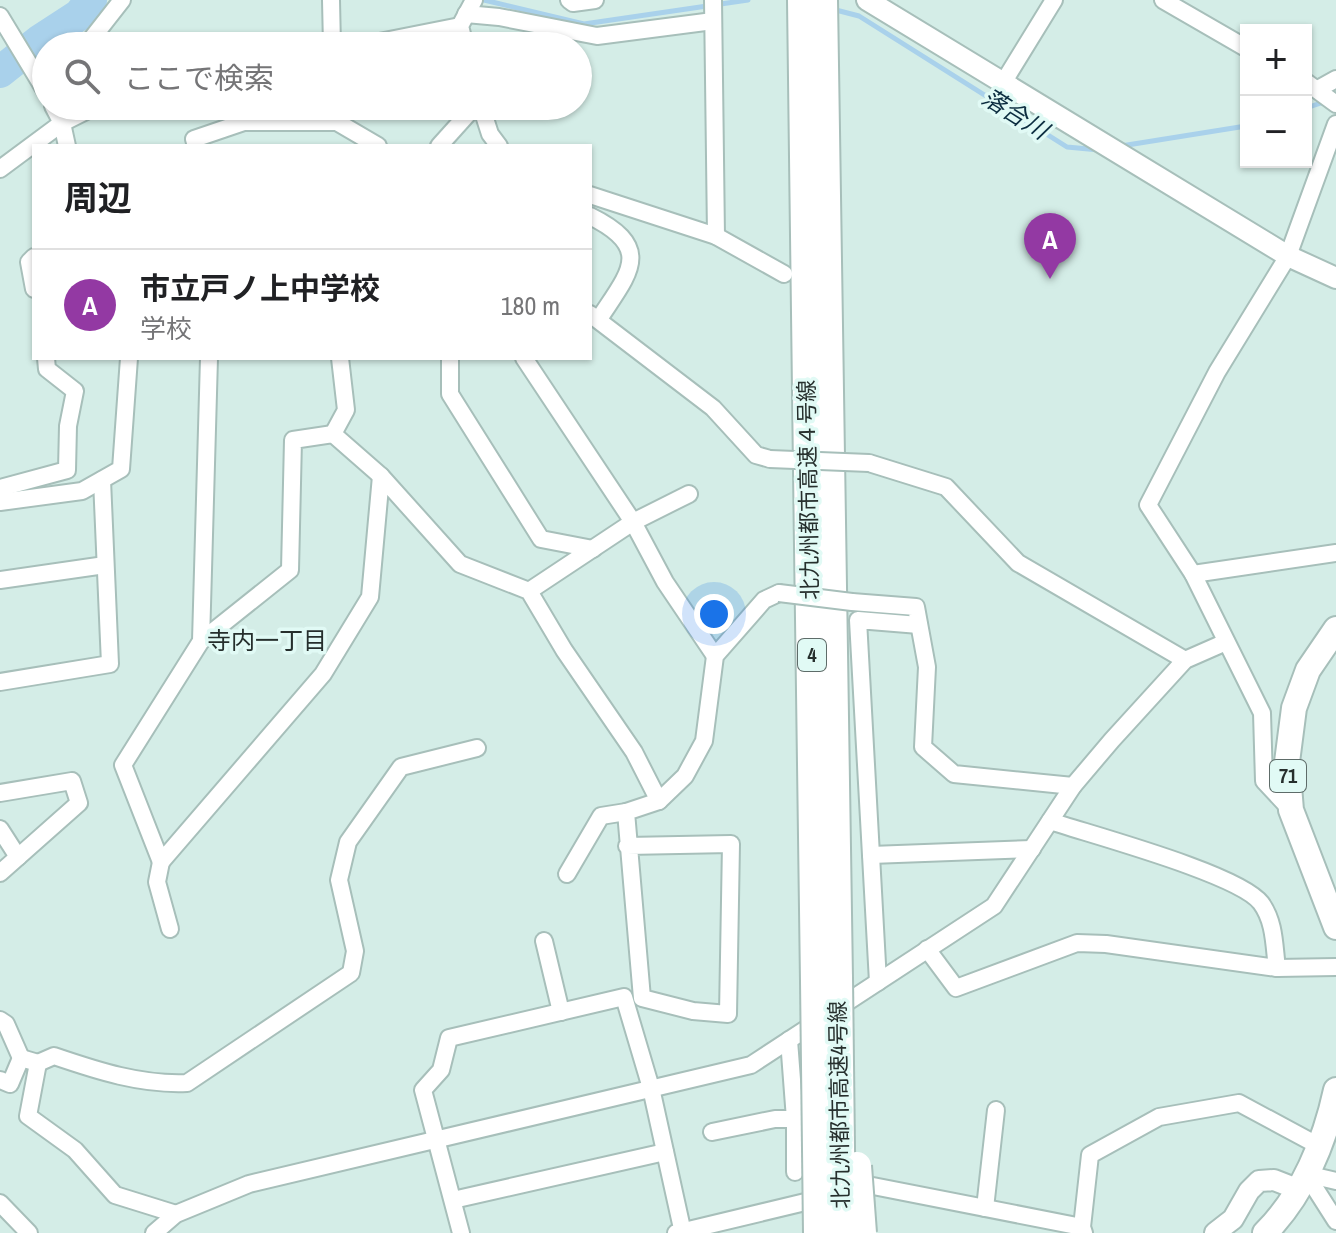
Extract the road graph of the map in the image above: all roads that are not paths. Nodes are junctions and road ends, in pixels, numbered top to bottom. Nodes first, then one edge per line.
1 (122, 0) edge
2 (331, 0) edge
3 (569, 0) edge
4 (595, 0) edge
5 (713, 0) edge
6 (802, 0) edge
7 (823, 0) edge
8 (867, 0) edge
9 (1054, 0) edge
10 (1163, 0) edge
11 (467, 13) edge
12 (0, 16) edge
13 (713, 21) junction
14 (97, 32) edge
15 (332, 32) edge
16 (405, 32) edge
17 (576, 32) edge
18 (592, 35) edge
19 (1240, 45) edge
20 (32, 63) edge
21 (1336, 79) edge
22 (1003, 83) junction
23 (1312, 86) edge
24 (1336, 104) edge
25 (60, 120) edge
26 (68, 120) edge
27 (464, 120) edge
28 (485, 120) edge
29 (62, 123) junction
30 (1336, 124) edge
31 (494, 140) edge
32 (34, 144) edge
33 (67, 144) edge
34 (195, 144) edge
35 (375, 144) edge
36 (441, 144) edge
37 (32, 145) edge
38 (0, 169) edge
39 (592, 196) edge
40 (592, 217) edge
41 (716, 236) junction
42 (1288, 256) junction
43 (32, 259) edge
44 (784, 274) dead end
45 (32, 278) edge
46 (1336, 278) edge
47 (594, 316) edge
48 (816, 329) junction
49 (46, 360) edge
50 (129, 360) edge
51 (209, 360) edge
52 (340, 360) edge
53 (450, 360) edge
54 (525, 360) edge
55 (333, 434) junction
56 (381, 476) junction
57 (102, 480) junction
58 (0, 488) edge
59 (689, 494) dead end
60 (0, 502) edge
61 (633, 522) junction
62 (593, 549) junction
63 (1336, 553) edge
64 (105, 565) junction
65 (1193, 574) junction
66 (0, 580) edge
67 (529, 591) junction
68 (919, 625) junction
69 (1336, 629) edge
70 (201, 641) junction
71 (1226, 642) junction
72 (715, 656) junction
73 (1185, 660) junction
74 (0, 682) edge
75 (477, 748) dead end
76 (1073, 786) junction
77 (0, 793) edge
78 (659, 801) junction
79 (1291, 810) junction
80 (626, 812) junction
81 (1050, 821) junction
82 (0, 829) edge
83 (627, 846) junction
84 (1032, 849) junction
85 (871, 855) junction
86 (18, 857) junction
87 (161, 862) junction
88 (0, 873) edge
89 (567, 874) dead end
90 (1336, 925) edge
91 (170, 929) dead end
92 (544, 941) dead end
93 (927, 949) junction
94 (1336, 967) edge
95 (1277, 968) junction
96 (827, 979) junction
97 (878, 982) junction
98 (561, 1012) junction
99 (0, 1020) edge
100 (789, 1040) junction
101 (839, 1051) junction
102 (30, 1061) junction
103 (0, 1080) edge
104 (651, 1088) junction
105 (1336, 1090) edge
106 (996, 1110) dead end
107 (795, 1119) junction
108 (712, 1132) dead end
109 (437, 1138) junction
110 (1319, 1146) junction
111 (665, 1152) junction
112 (795, 1172) dead end
113 (1336, 1181) edge
114 (1302, 1182) junction
115 (453, 1200) junction
116 (0, 1203) edge
117 (985, 1208) junction
118 (176, 1214) junction
119 (1336, 1221) edge
120 (1083, 1230) edge
121 (681, 1232) edge
122 (1267, 1232) edge
123 (29, 1233) edge
124 (154, 1233) edge
125 (461, 1233) edge
126 (818, 1233) edge
127 (841, 1233) edge
128 (862, 1233) edge
129 (1215, 1233) edge

1 - 14 street
2 - 15 street
3 - 4 street
5 - 13 street
6 - 48 highway, 北九州都市高速４号線 / 4
7 - 48 highway, 北九州都市高速４号線 / 4
8 - 22 street
9 - 22 street
10 - 19 street
11 - 16 street
11 - 17 street
12 - 20 street
13 - 18 street
13 - 41 street
21 - 23 street
22 - 42 street
23 - 24 street
25 - 29 street
26 - 29 street
27 - 36 street
28 - 31 street
29 - 32 street
29 - 33 street
30 - 42 street
34 - 35 street
37 - 38 street
39 - 41 street
40 - 47 street
41 - 44 street
42 - 46 street
42 - 65 street
43 - 45 street
47 - 73 street, bridge
48 - 96 highway, 北九州都市高速４号線 / 4
49 - 58 street
50 - 57 street
51 - 70 street
52 - 55 street
53 - 62 street
54 - 61 street
55 - 56 street
55 - 70 street
56 - 67 street
56 - 87 street
57 - 60 street
57 - 64 street
59 - 61 street
61 - 62 street
61 - 72 street
62 - 67 street
63 - 65 street
64 - 66 street
64 - 74 street
65 - 71 street
67 - 78 street
68 - 72 street, bridge
68 - 76 street
68 - 85 street
69 - 79 main road, 71
70 - 87 street
71 - 73 street
71 - 79 street
72 - 78 street
73 - 76 street
75 - 102 street
76 - 81 street
77 - 86 street
78 - 80 street
79 - 90 main road, 71
80 - 83 street
80 - 89 street
81 - 84 street
81 - 95 street
82 - 86 street
83 - 83 street
84 - 85 street
84 - 93 street
85 - 97 street
86 - 88 street
87 - 91 street
92 - 98 street
93 - 95 street
93 - 97 street
94 - 95 street
96 - 101 highway, 北九州都市高速4号線 / 4, bridge
96 - 126 highway, 北九州都市高速4号線 / 4, bridge
97 - 100 street
98 - 104 street
98 - 109 street
99 - 102 street
100 - 104 street
100 - 107 street
101 - 127 highway, 北九州都市高速4号線 / 4, bridge
101 - 128 highway, bridge
102 - 103 street
102 - 118 street
104 - 109 street
104 - 111 street
105 - 110 main road
106 - 117 street
107 - 108 street
107 - 112 street
109 - 115 street
109 - 118 street
110 - 114 main road
110 - 120 street
111 - 115 street
111 - 121 street
113 - 114 street
114 - 119 street
114 - 122 main road
114 - 129 street
115 - 125 street
116 - 123 street
117 - 120 street
117 - 121 street
118 - 124 street

